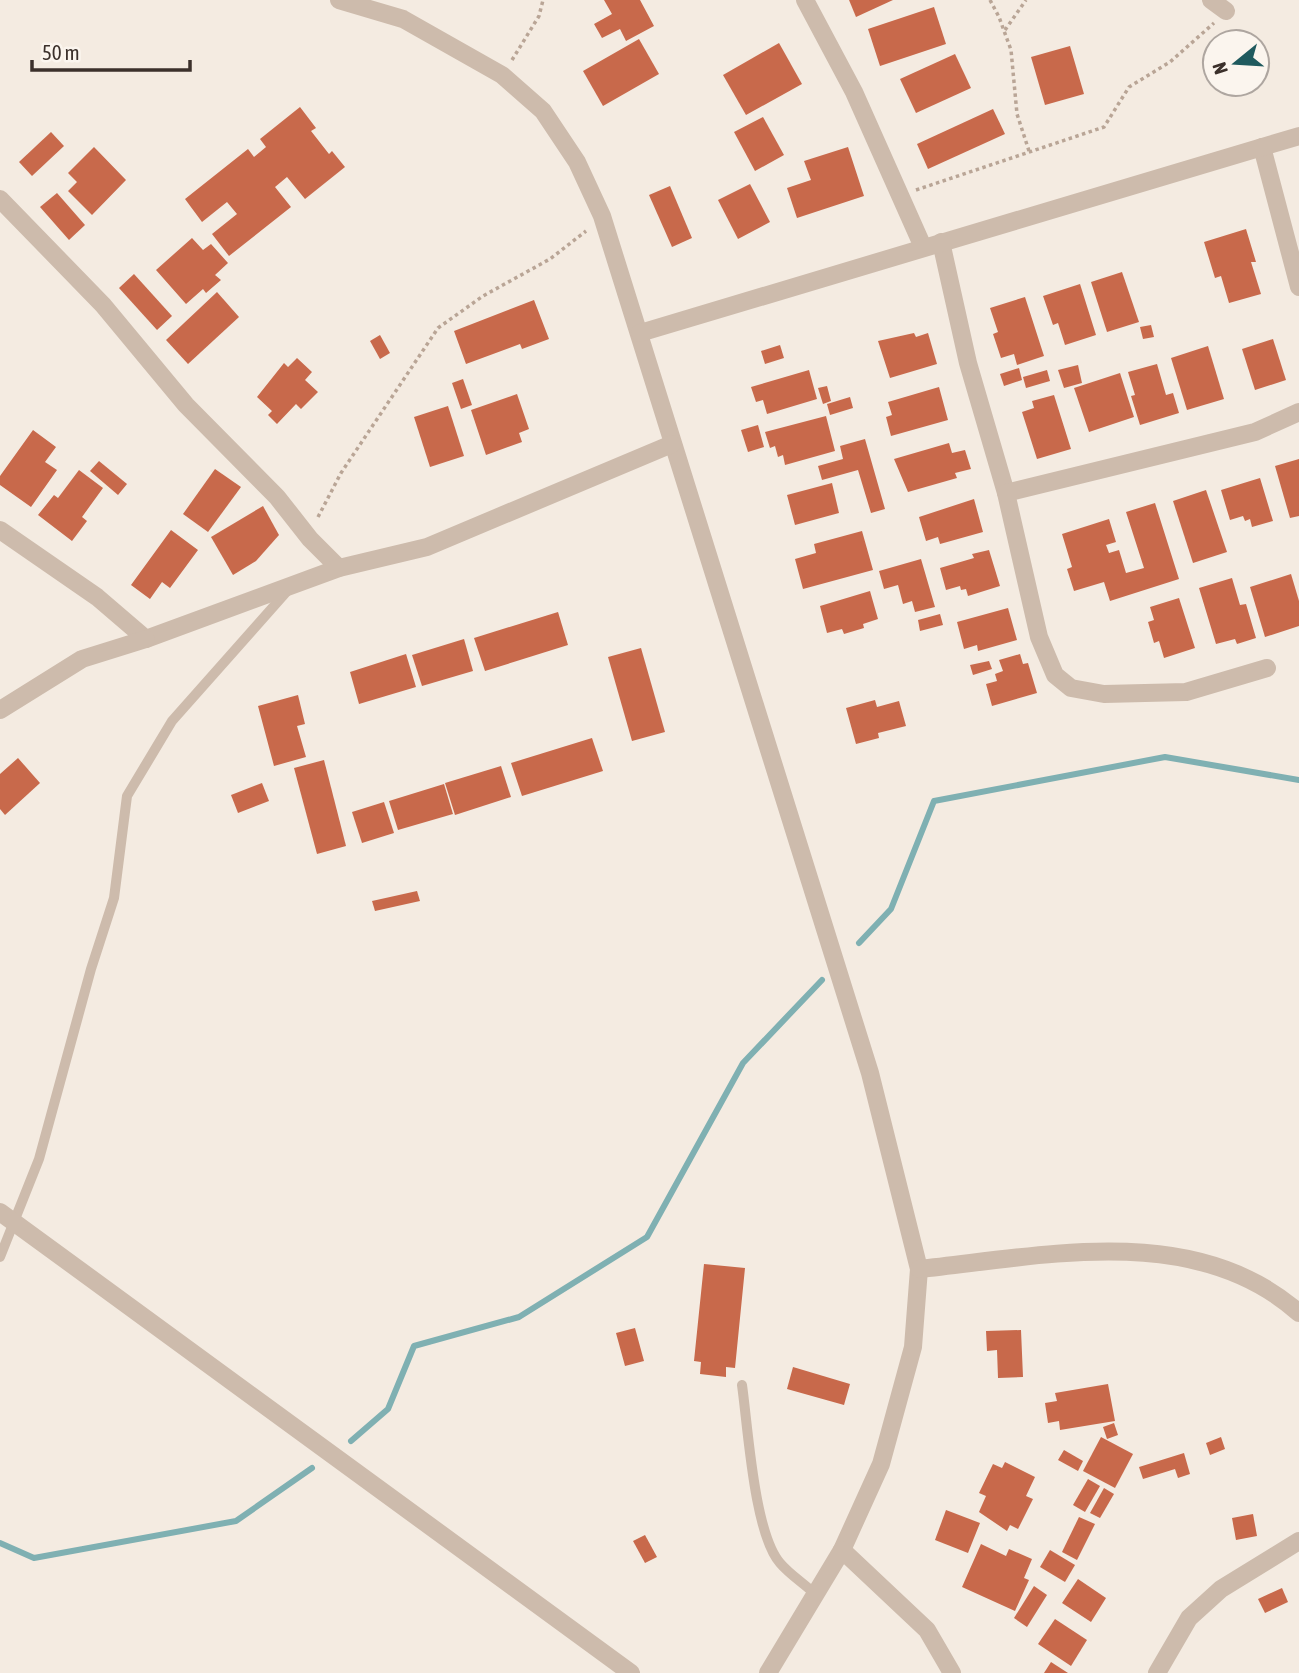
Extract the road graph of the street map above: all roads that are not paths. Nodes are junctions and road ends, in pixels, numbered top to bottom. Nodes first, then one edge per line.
1 (339, 0) edge
2 (805, 0) edge
3 (1211, 0) edge
4 (1226, 11) road end
5 (1299, 136) edge
6 (1262, 147) junction
7 (0, 199) edge
8 (941, 242) junction
9 (923, 247) junction
10 (1299, 287) edge
11 (640, 333) junction
12 (1299, 412) edge
13 (673, 444) junction
14 (1006, 493) junction
15 (0, 530) edge
16 (339, 568) junction
17 (293, 585) junction
18 (146, 639) junction
19 (1267, 668) dead end
20 (0, 710) edge
21 (7, 1217) edge
22 (0, 1257) edge
23 (919, 1269) junction
24 (1299, 1313) edge
25 (742, 1385) dead end
26 (1299, 1541) edge
27 (842, 1550) junction
28 (816, 1595) junction
29 (631, 1673) edge
30 (768, 1673) edge
31 (952, 1673) edge
32 (1157, 1673) edge

1 - 11 street
2 - 9 street
3 - 4 street
5 - 6 street
6 - 8 street
6 - 10 street
7 - 16 street
8 - 9 street
8 - 14 street
9 - 11 street
11 - 13 street
12 - 14 street
13 - 16 street
13 - 23 street
14 - 19 street
15 - 18 street
16 - 17 street
17 - 18 street
17 - 21 lane
18 - 20 street
21 - 22 lane
21 - 29 street
23 - 24 street
23 - 27 street
25 - 28 lane
26 - 32 street
27 - 28 street
27 - 31 street
28 - 30 street

